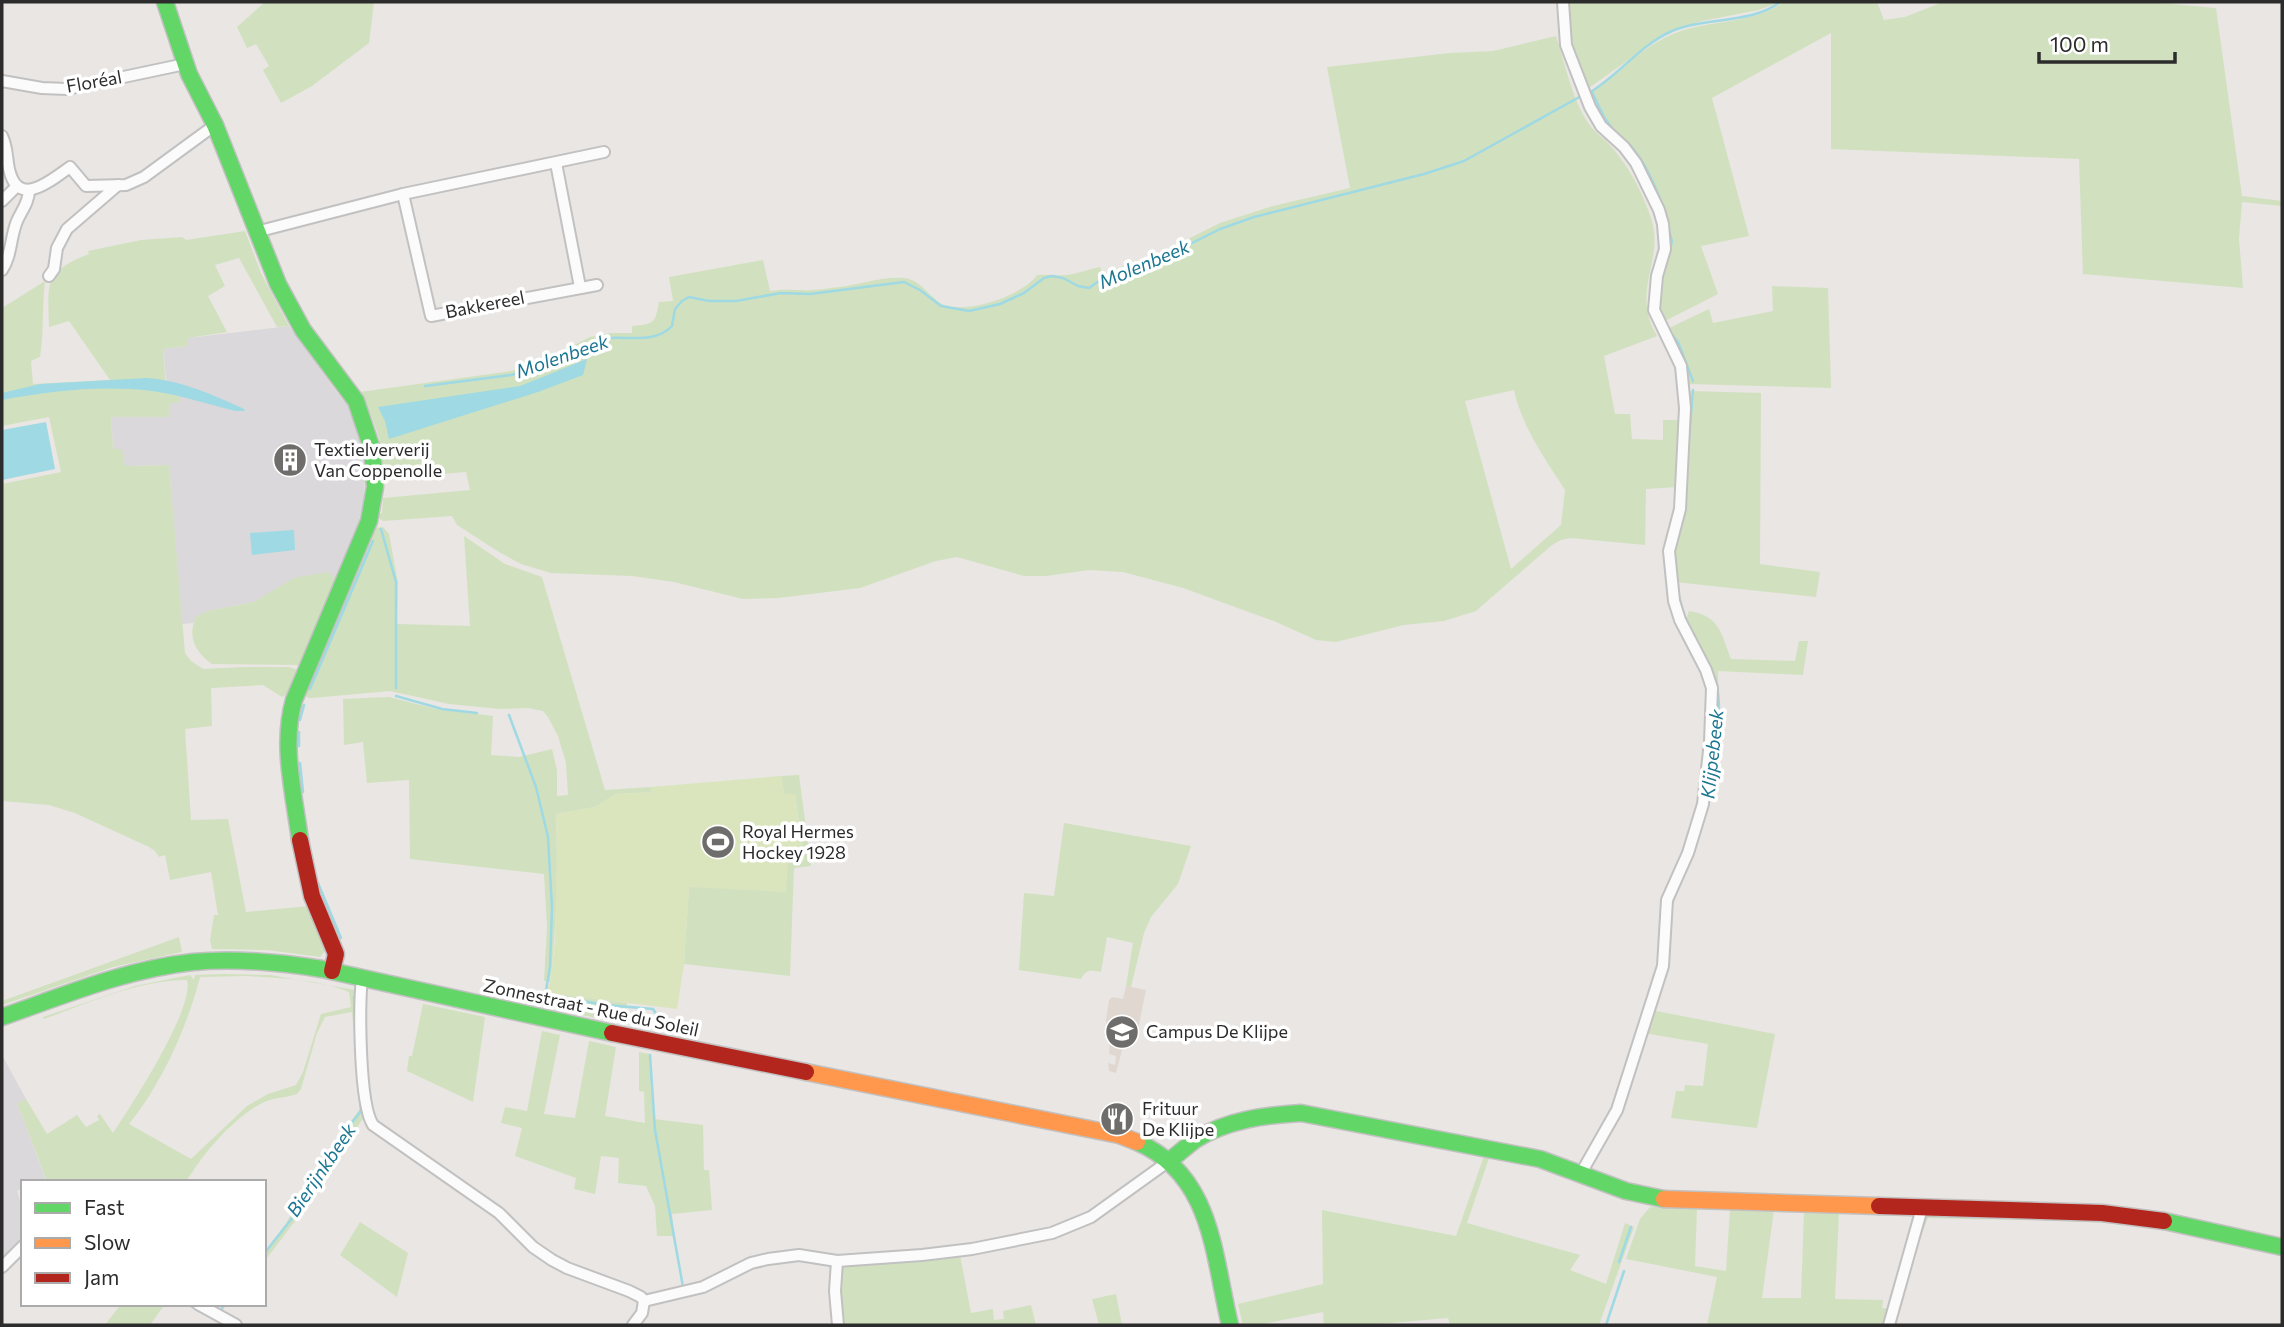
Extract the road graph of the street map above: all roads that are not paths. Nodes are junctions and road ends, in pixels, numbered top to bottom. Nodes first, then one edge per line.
1 (165, 2) edge
2 (1563, 2) edge
3 (185, 64) junction
4 (2, 80) edge
5 (215, 125) junction
6 (2, 136) edge
7 (604, 152) dead end
8 (5, 161) edge
9 (556, 163) junction
10 (118, 185) junction
11 (17, 186) junction
12 (29, 190) junction
13 (403, 194) junction
14 (2, 201) edge
15 (256, 232) junction
16 (2, 270) edge
17 (49, 276) dead end
18 (597, 285) dead end
19 (580, 287) junction
20 (332, 971) junction
21 (362, 978) junction
22 (2, 1017) edge
23 (1170, 1161) junction
24 (1580, 1175) junction
25 (1922, 1208) junction
26 (2282, 1247) edge
27 (21, 1248) edge
28 (837, 1261) junction
29 (2, 1267) edge
30 (644, 1301) junction
31 (202, 1306) edge
32 (236, 1325) edge
33 (634, 1325) edge
34 (838, 1325) edge
35 (1230, 1325) edge
36 (1889, 1325) edge

1 - 3 street
2 - 24 street
3 - 4 street, Floréal
3 - 5 street
5 - 10 street
5 - 15 street
6 - 8 street
7 - 9 street
8 - 11 street
9 - 13 street
9 - 19 street
10 - 12 street
10 - 17 street
11 - 12 street
11 - 14 street
12 - 16 street
13 - 15 street
13 - 19 street, Bakkereel
15 - 20 street
18 - 19 street, Bakkereel
20 - 21 street, Zonnestraat - Rue du Soleil
20 - 22 street, Zonnestraat - Rue du Soleil
21 - 23 street, Zonnestraat - Rue du Soleil
21 - 30 street
23 - 24 street
23 - 28 street
23 - 35 street, Zonnestraat - Rue du Soleil
24 - 25 street
25 - 26 street
25 - 36 street
27 - 29 street
28 - 30 street
28 - 34 street
30 - 33 street
31 - 32 street

